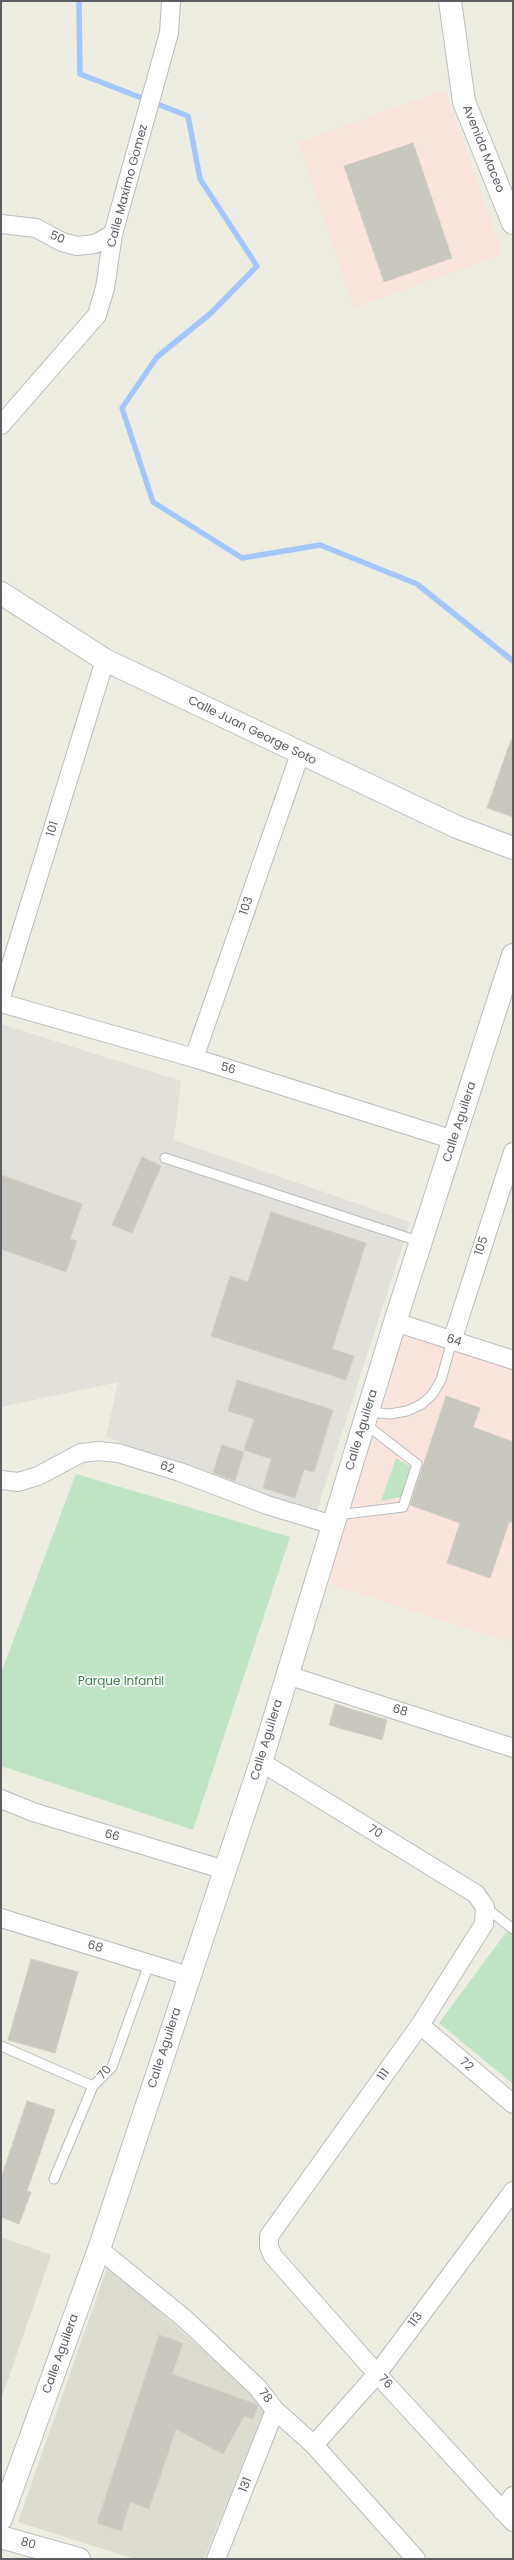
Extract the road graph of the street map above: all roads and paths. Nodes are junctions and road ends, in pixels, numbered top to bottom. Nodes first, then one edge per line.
1 (171, 1) edge
2 (450, 1) edge
3 (513, 223) edge
4 (1, 224) edge
5 (113, 234) junction
6 (1, 425) edge
7 (1, 593) edge
8 (105, 660) junction
9 (300, 754) junction
10 (513, 848) edge
11 (513, 955) edge
12 (1, 997) edge
13 (1, 1003) edge
14 (194, 1058) junction
15 (454, 1140) junction
16 (513, 1152) edge
17 (165, 1158) dead end
18 (421, 1242) junction
19 (396, 1322) junction
20 (452, 1341) junction
21 (513, 1360) edge
22 (366, 1417) junction
23 (1, 1480) edge
24 (334, 1520) junction
25 (287, 1675) junction
26 (513, 1748) edge
27 (261, 1762) junction
28 (1, 1799) edge
29 (225, 1870) junction
30 (485, 1907) junction
31 (2, 1922) edge
32 (513, 1929) edge
33 (149, 1964) junction
34 (189, 1976) junction
35 (420, 2025) junction
36 (1, 2046) edge
37 (93, 2086) junction
38 (513, 2104) edge
39 (54, 2179) dead end
40 (513, 2191) edge
41 (269, 2236) joint
42 (99, 2249) junction
43 (377, 2374) junction
44 (276, 2410) junction
45 (314, 2445) junction
46 (513, 2496) edge
47 (507, 2516) edge
48 (1, 2519) edge
49 (1, 2537) edge
50 (65, 2557) edge
51 (216, 2559) edge
52 (416, 2559) edge

1 - 5 street, Calle Maximo Gomez
2 - 3 main road, Avenida Maceo
4 - 5 street, 50
5 - 6 street, Calle Maximo Gomez
7 - 8 main road, Calle Juan George Soto
8 - 9 main road, Calle Juan George Soto
8 - 12 street, 101
9 - 10 main road, Calle Juan George Soto
9 - 14 street, 103
11 - 15 main road, Calle Aguilera
13 - 14 street, 56
14 - 15 street, 56
15 - 18 main road, Calle Aguilera
16 - 20 street, 105
17 - 18 lane
18 - 19 main road, Calle Aguilera
19 - 20 street, 64
19 - 22 main road, Calle Aguilera
20 - 21 street, 64
20 - 22 lane
22 - 24 main road, Calle Aguilera
22 - 24 lane
23 - 24 street, 62
24 - 25 main road, Calle Aguilera
25 - 26 street, 68
25 - 27 main road, Calle Aguilera
27 - 29 main road, Calle Aguilera
27 - 30 street, 70
28 - 29 street, 66
29 - 34 main road, Calle Aguilera
30 - 32 lane
30 - 35 street, 111
31 - 33 street, 68
33 - 34 street, 68
33 - 37 lane, 70
34 - 42 main road, Calle Aguilera
35 - 38 street, 72
35 - 41 street, 111
36 - 37 lane, 70
37 - 39 lane
40 - 43 street, 113
41 - 43 street, 76
42 - 44 street, 78
42 - 48 main road, Calle Aguilera
43 - 45 street, 113
43 - 47 street, 76
44 - 45 street, 78
44 - 51 street, 131
45 - 52 street, 78
46 - 47 street
49 - 50 main road, 80

